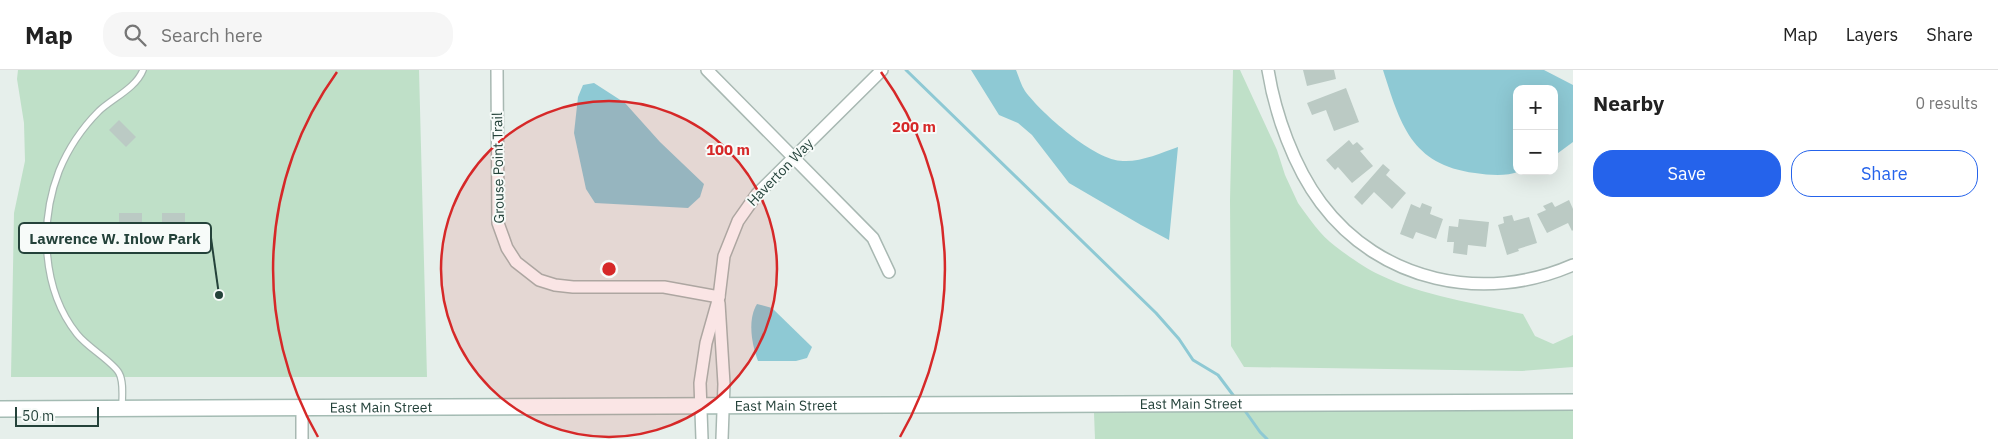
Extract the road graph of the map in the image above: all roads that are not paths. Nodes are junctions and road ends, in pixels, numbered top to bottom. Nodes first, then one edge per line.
1 (143, 70) edge
2 (497, 70) edge
3 (706, 70) edge
4 (882, 70) edge
5 (1268, 70) edge
6 (793, 157) junction
7 (1573, 265) edge
8 (889, 272) dead end
9 (718, 297) junction
10 (1573, 402) edge
11 (701, 406) junction
12 (723, 406) junction
13 (302, 408) junction
14 (122, 409) junction
15 (0, 410) edge
16 (302, 439) edge
17 (702, 439) edge
18 (722, 439) edge

1 - 14 lane
2 - 9 street, Grouse Point Trail
3 - 6 street
4 - 6 street, Haverton Way
5 - 7 street
6 - 8 street
6 - 9 street, Haverton Way
9 - 11 street, Haverton Way
9 - 12 street, Haverton Way
10 - 12 main road, East Main Street
11 - 12 main road, East Main Street
11 - 13 main road, East Main Street
11 - 17 street, Haverton Way
12 - 18 street, Haverton Way
13 - 14 main road, East Main Street
13 - 16 street
14 - 15 main road, East Main Street

